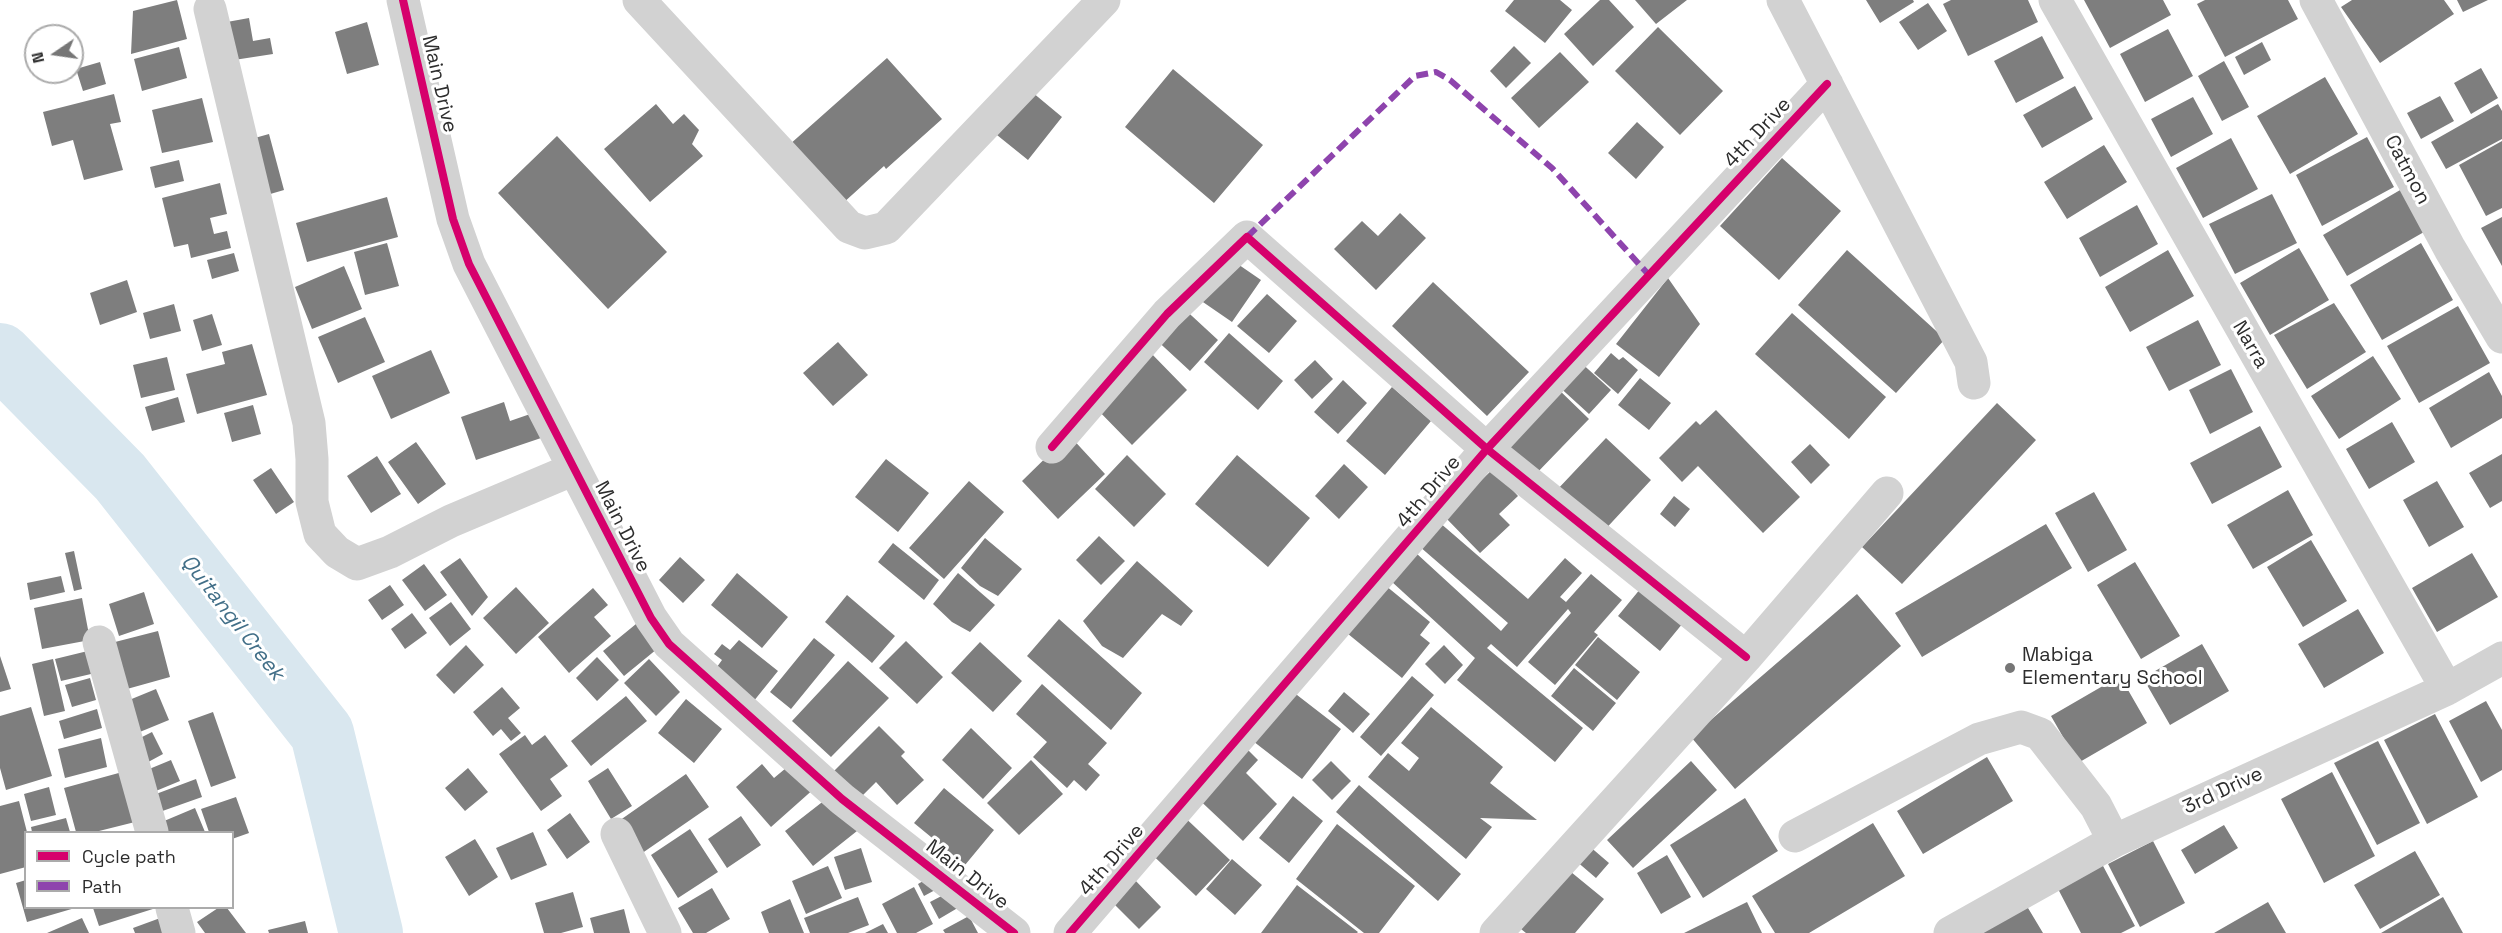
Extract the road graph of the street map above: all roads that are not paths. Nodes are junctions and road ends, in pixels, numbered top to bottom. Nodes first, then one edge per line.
1 (403, 0) edge
2 (639, 0) edge
3 (1104, 0) edge
4 (1783, 0) edge
5 (2055, 0) edge
6 (2316, 0) edge
7 (210, 9) dead end
8 (1827, 84) junction
9 (2502, 337) edge
10 (1974, 383) dead end
11 (1052, 447) dead end
12 (1487, 449) junction
13 (574, 469) junction
14 (1887, 493) dead end
15 (99, 642) dead end
16 (1746, 657) junction
17 (2502, 658) edge
18 (2447, 689) junction
19 (152, 831) edge
20 (617, 834) dead end
21 (1795, 836) dead end
22 (2114, 841) junction
23 (172, 909) edge
24 (180, 933) edge
25 (665, 933) edge
26 (1014, 933) edge
27 (1070, 933) edge
28 (1496, 933) edge
29 (1950, 933) edge

1 - 13 street, Main Drive
2 - 3 street
4 - 8 street
5 - 18 street, Narra
6 - 9 street, Catmon
7 - 13 street
8 - 10 street
8 - 12 street, 4th Drive
11 - 12 street
12 - 16 street
12 - 27 street, 4th Drive
13 - 26 street, Main Drive
14 - 16 street
15 - 19 street
16 - 28 street
17 - 18 street, 3rd Drive
18 - 22 street, 3rd Drive
20 - 25 street
21 - 22 street
22 - 29 street, 3rd Drive
23 - 24 street

